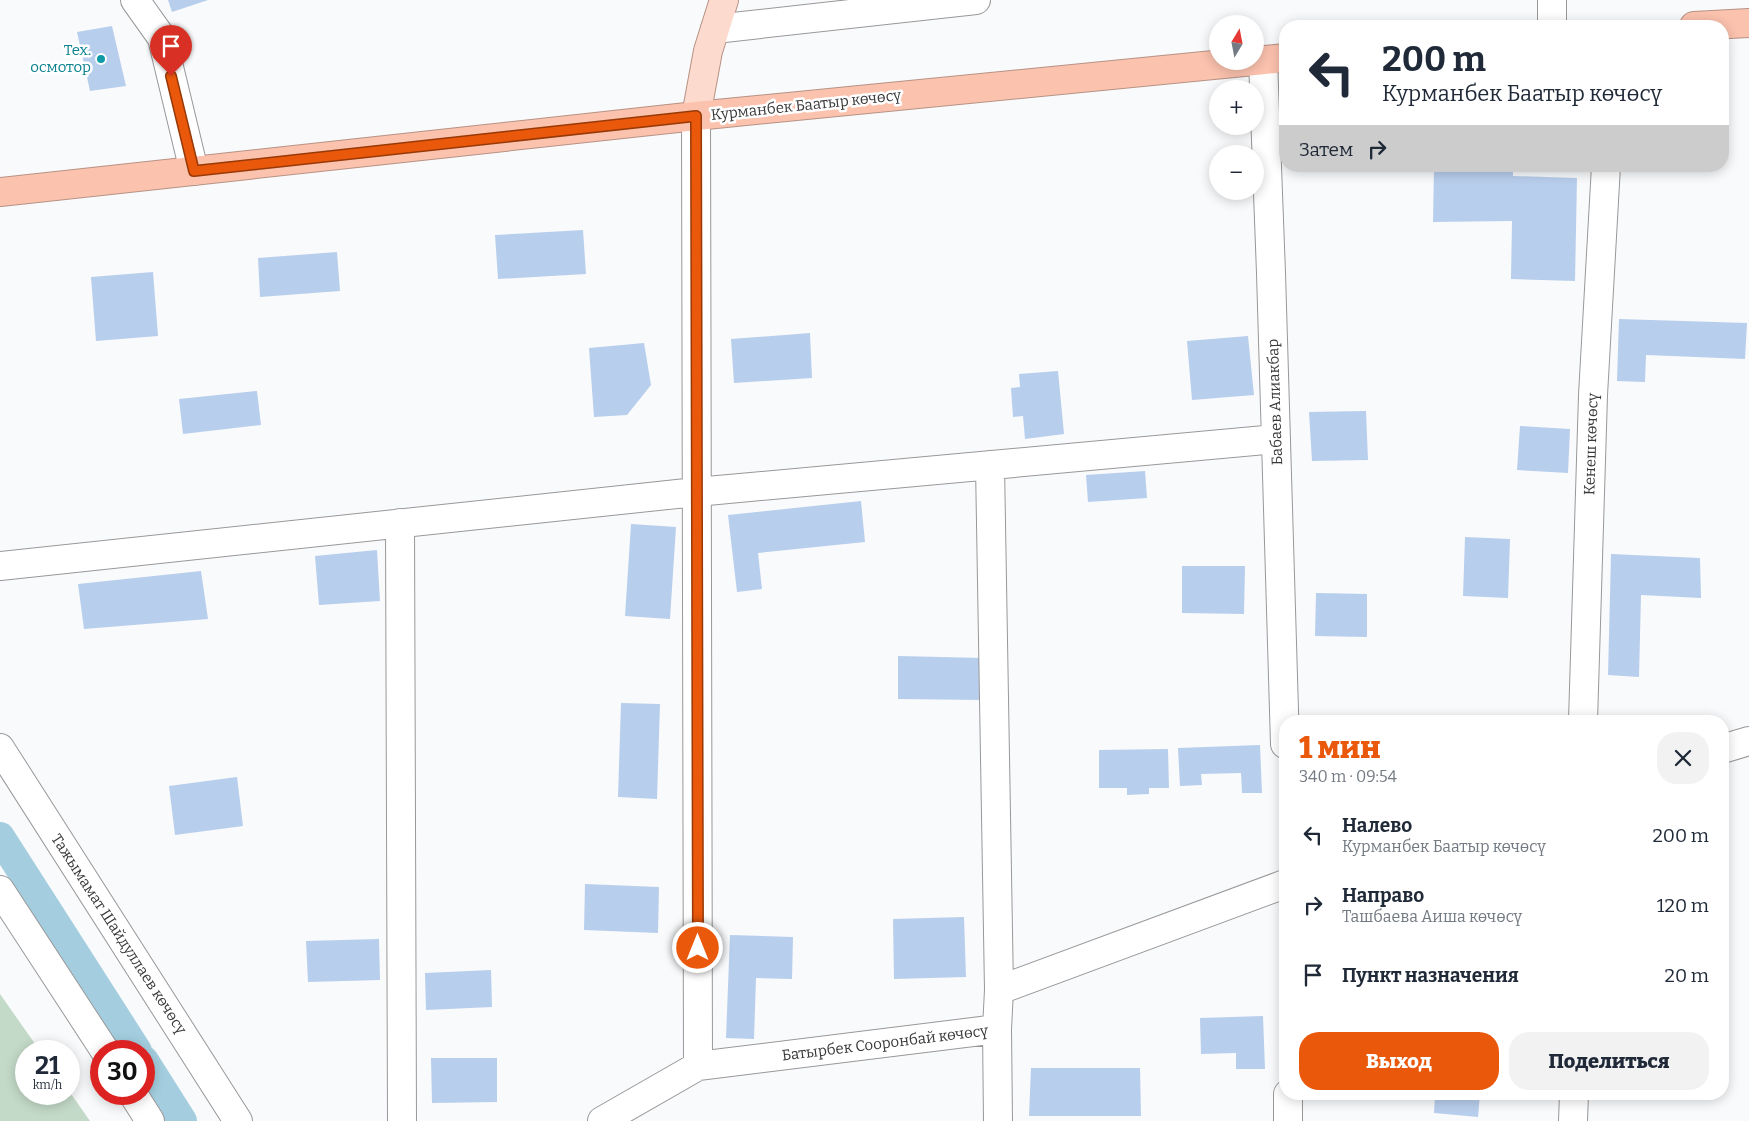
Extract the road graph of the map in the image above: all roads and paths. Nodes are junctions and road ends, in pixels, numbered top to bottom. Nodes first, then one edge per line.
1 (135, 0) edge
2 (724, 0) edge
3 (976, 0) edge
4 (1552, 0) edge
5 (1552, 20) edge
6 (1749, 23) edge
7 (1729, 24) edge
8 (715, 29) junction
9 (1264, 60) edge
10 (1209, 65) edge
11 (696, 116) junction
12 (194, 171) junction
13 (1606, 172) edge
14 (0, 192) edge
15 (1276, 439) junction
16 (990, 465) junction
17 (696, 492) junction
18 (400, 523) junction
19 (0, 566) edge
20 (1284, 715) edge
21 (1583, 715) edge
22 (1749, 741) edge
23 (1729, 747) edge
24 (0, 748) edge
25 (1279, 886) edge
26 (0, 890) edge
27 (999, 990) junction
28 (997, 1030) junction
29 (98, 1040) edge
30 (698, 1066) junction
31 (1288, 1100) edge
32 (1574, 1100) edge
33 (140, 1105) edge
34 (150, 1121) edge
35 (238, 1121) edge
36 (402, 1121) edge
37 (602, 1121) edge
38 (998, 1121) edge
39 (1288, 1121) edge
40 (1574, 1121) edge

1 - 12 street
2 - 8 main road
3 - 8 street
4 - 5 street
6 - 7 highway
8 - 11 main road
9 - 15 street, Бабаев Алиакбар
10 - 11 highway, Курманбек Баатыр көчөсү
11 - 12 highway, Курманбек Баатыр көчөсү
11 - 17 street
12 - 14 highway, Курманбек Баатыр көчөсү
13 - 21 street, Кенеш көчөсү
15 - 16 street
15 - 20 street, Бабаев Алиакбар
16 - 17 street
16 - 27 street, Батырбек Сооронбай көчөсү
17 - 18 street
17 - 30 street
18 - 19 street
18 - 36 street
22 - 23 street
24 - 35 street, Тажымамат Шайдуллаев көчөсү
25 - 27 street
26 - 29 street
27 - 28 street, Батырбек Сооронбай көчөсү
28 - 30 street, Батырбек Сооронбай көчөсү
28 - 38 street
30 - 37 street
31 - 39 street
32 - 40 street
33 - 34 street

